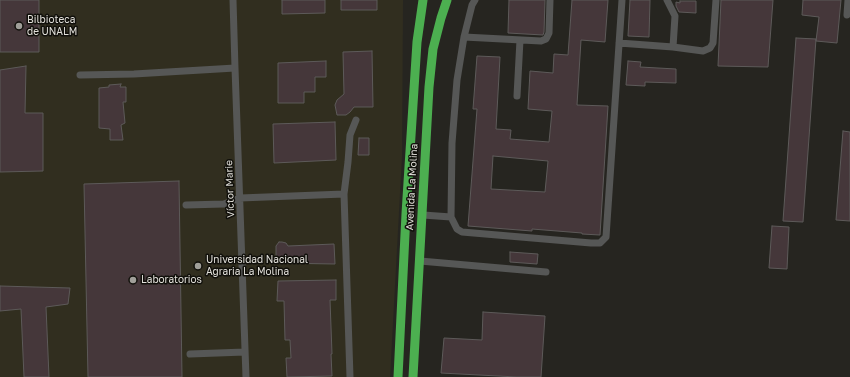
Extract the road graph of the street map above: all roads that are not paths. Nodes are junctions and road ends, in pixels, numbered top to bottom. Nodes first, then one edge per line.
1 (234, 0) edge
2 (423, 0) edge
3 (447, 0) edge
4 (475, 0) edge
5 (550, 0) edge
6 (622, 0) edge
7 (667, 0) edge
8 (716, 0) edge
9 (848, 0) edge
10 (847, 15) dead end
11 (410, 22) dead end
12 (464, 37) junction
13 (520, 40) junction
14 (417, 42) junction
15 (619, 43) junction
16 (673, 47) junction
17 (433, 49) junction
18 (235, 68) junction
19 (80, 76) dead end
20 (517, 96) dead end
21 (356, 120) dead end
22 (344, 194) junction
23 (240, 198) junction
24 (186, 205) dead end
25 (422, 214) junction
26 (451, 217) junction
27 (420, 261) junction
28 (546, 272) dead end
29 (245, 352) junction
30 (190, 354) dead end
31 (246, 377) edge
32 (350, 377) edge
33 (398, 377) edge
34 (413, 377) edge

1 - 18 lane, Víctor Marie
2 - 14 main road, Avenida La Molina
3 - 17 main road, Avenida La Molina
4 - 12 lane
5 - 13 lane
6 - 15 lane
7 - 16 lane
8 - 16 lane
9 - 10 lane
11 - 14 main road
12 - 13 lane
12 - 26 lane
13 - 20 lane
14 - 17 main road
14 - 33 main road, Avenida La Molina
15 - 16 lane
15 - 26 lane
17 - 25 main road, Avenida La Molina
18 - 19 lane
18 - 23 lane, Víctor Marie
21 - 22 lane
22 - 23 lane
22 - 32 lane
23 - 24 lane
23 - 29 lane, Víctor Marie
25 - 26 lane
25 - 27 main road, Avenida La Molina
27 - 28 lane
27 - 34 main road, Avenida La Molina
29 - 30 lane
29 - 31 lane, Víctor Marie

